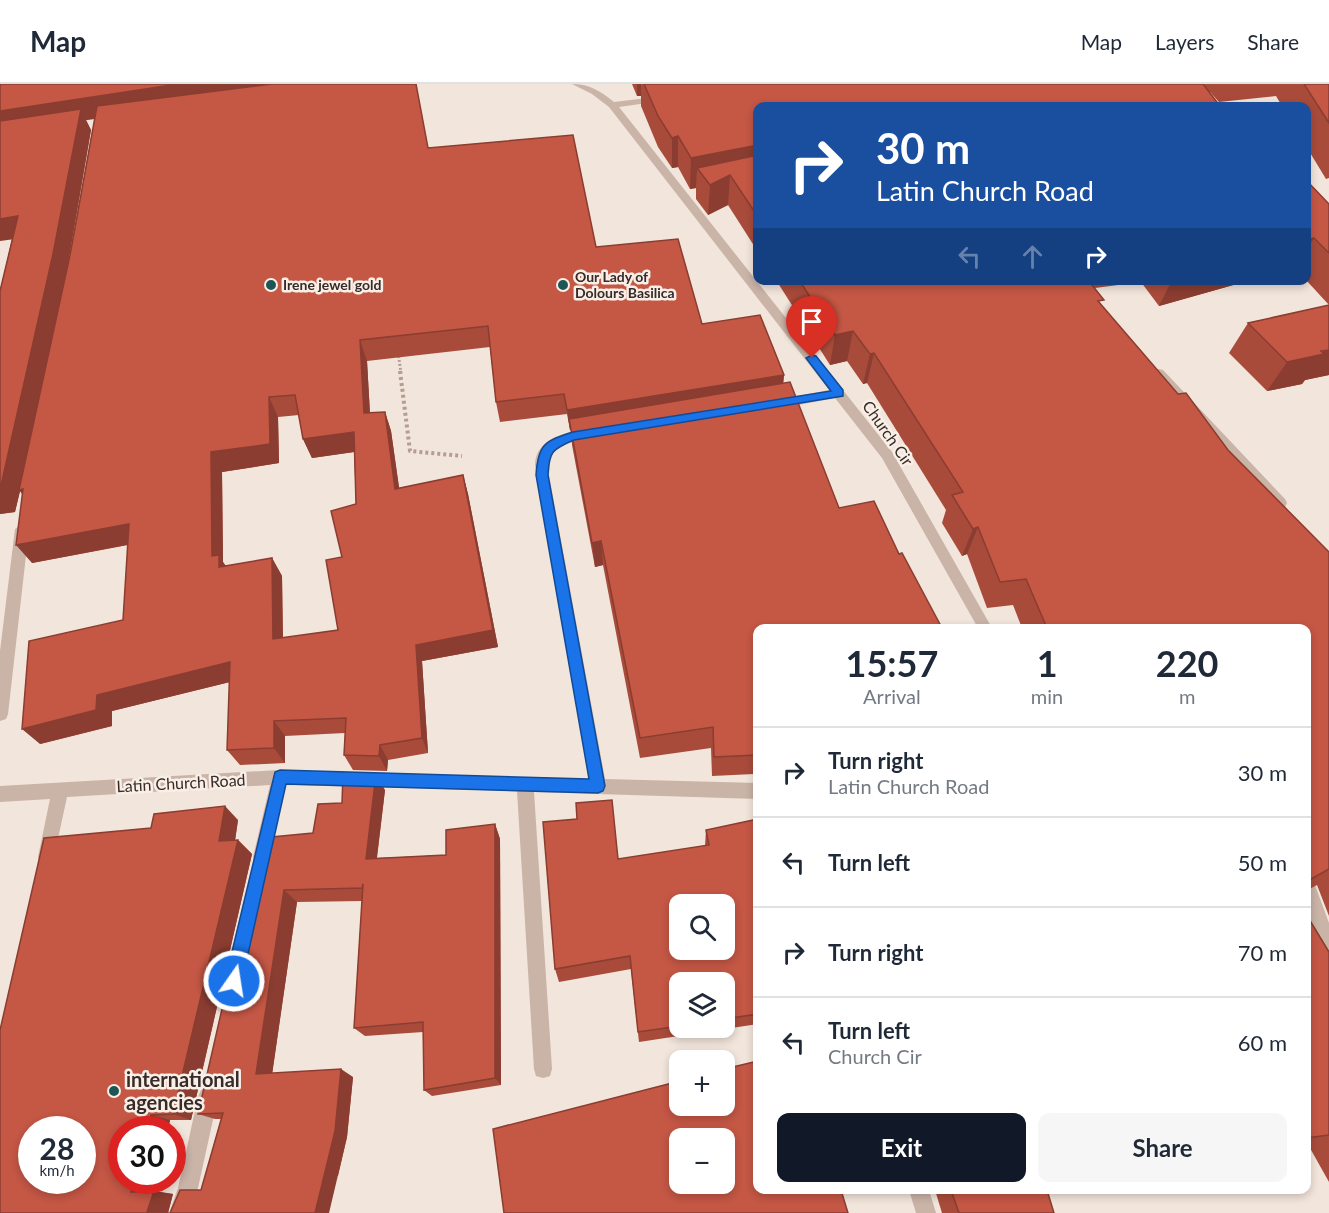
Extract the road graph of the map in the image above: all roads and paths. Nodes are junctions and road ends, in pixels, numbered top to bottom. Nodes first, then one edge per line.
1 (577, 84) edge
2 (669, 97) edge
3 (612, 105) junction
4 (753, 279) edge
5 (757, 285) edge
6 (397, 348) edge
7 (1152, 366) edge
8 (839, 393) junction
9 (762, 406) edge
10 (606, 431) edge
11 (462, 456) dead end
12 (25, 513) edge
13 (1290, 514) edge
14 (983, 624) edge
15 (0, 714) edge
16 (280, 777) junction
17 (525, 784) junction
18 (598, 786) junction
19 (60, 790) junction
20 (753, 791) edge
21 (0, 794) edge
22 (43, 871) edge
23 (258, 874) edge
24 (1311, 897) edge
25 (1329, 947) edge
26 (543, 1069) dead end
27 (211, 1085) edge
28 (920, 1194) edge
29 (179, 1213) edge
30 (926, 1213) edge

1 - 3 street, Church Cir
2 - 3 street
3 - 4 street, Church Cir
5 - 8 street, Church Cir
6 - 11 path
7 - 13 street
8 - 9 street
8 - 14 street, Church Cir
10 - 18 street
12 - 15 street
16 - 17 street, Latin Church Road
16 - 19 street, Latin Church Road
16 - 23 street
17 - 18 street, Latin Church Road
17 - 26 street
18 - 20 street, Latin Church Road
19 - 21 street, Latin Church Road
19 - 22 street
24 - 25 street
27 - 29 street
28 - 30 street

